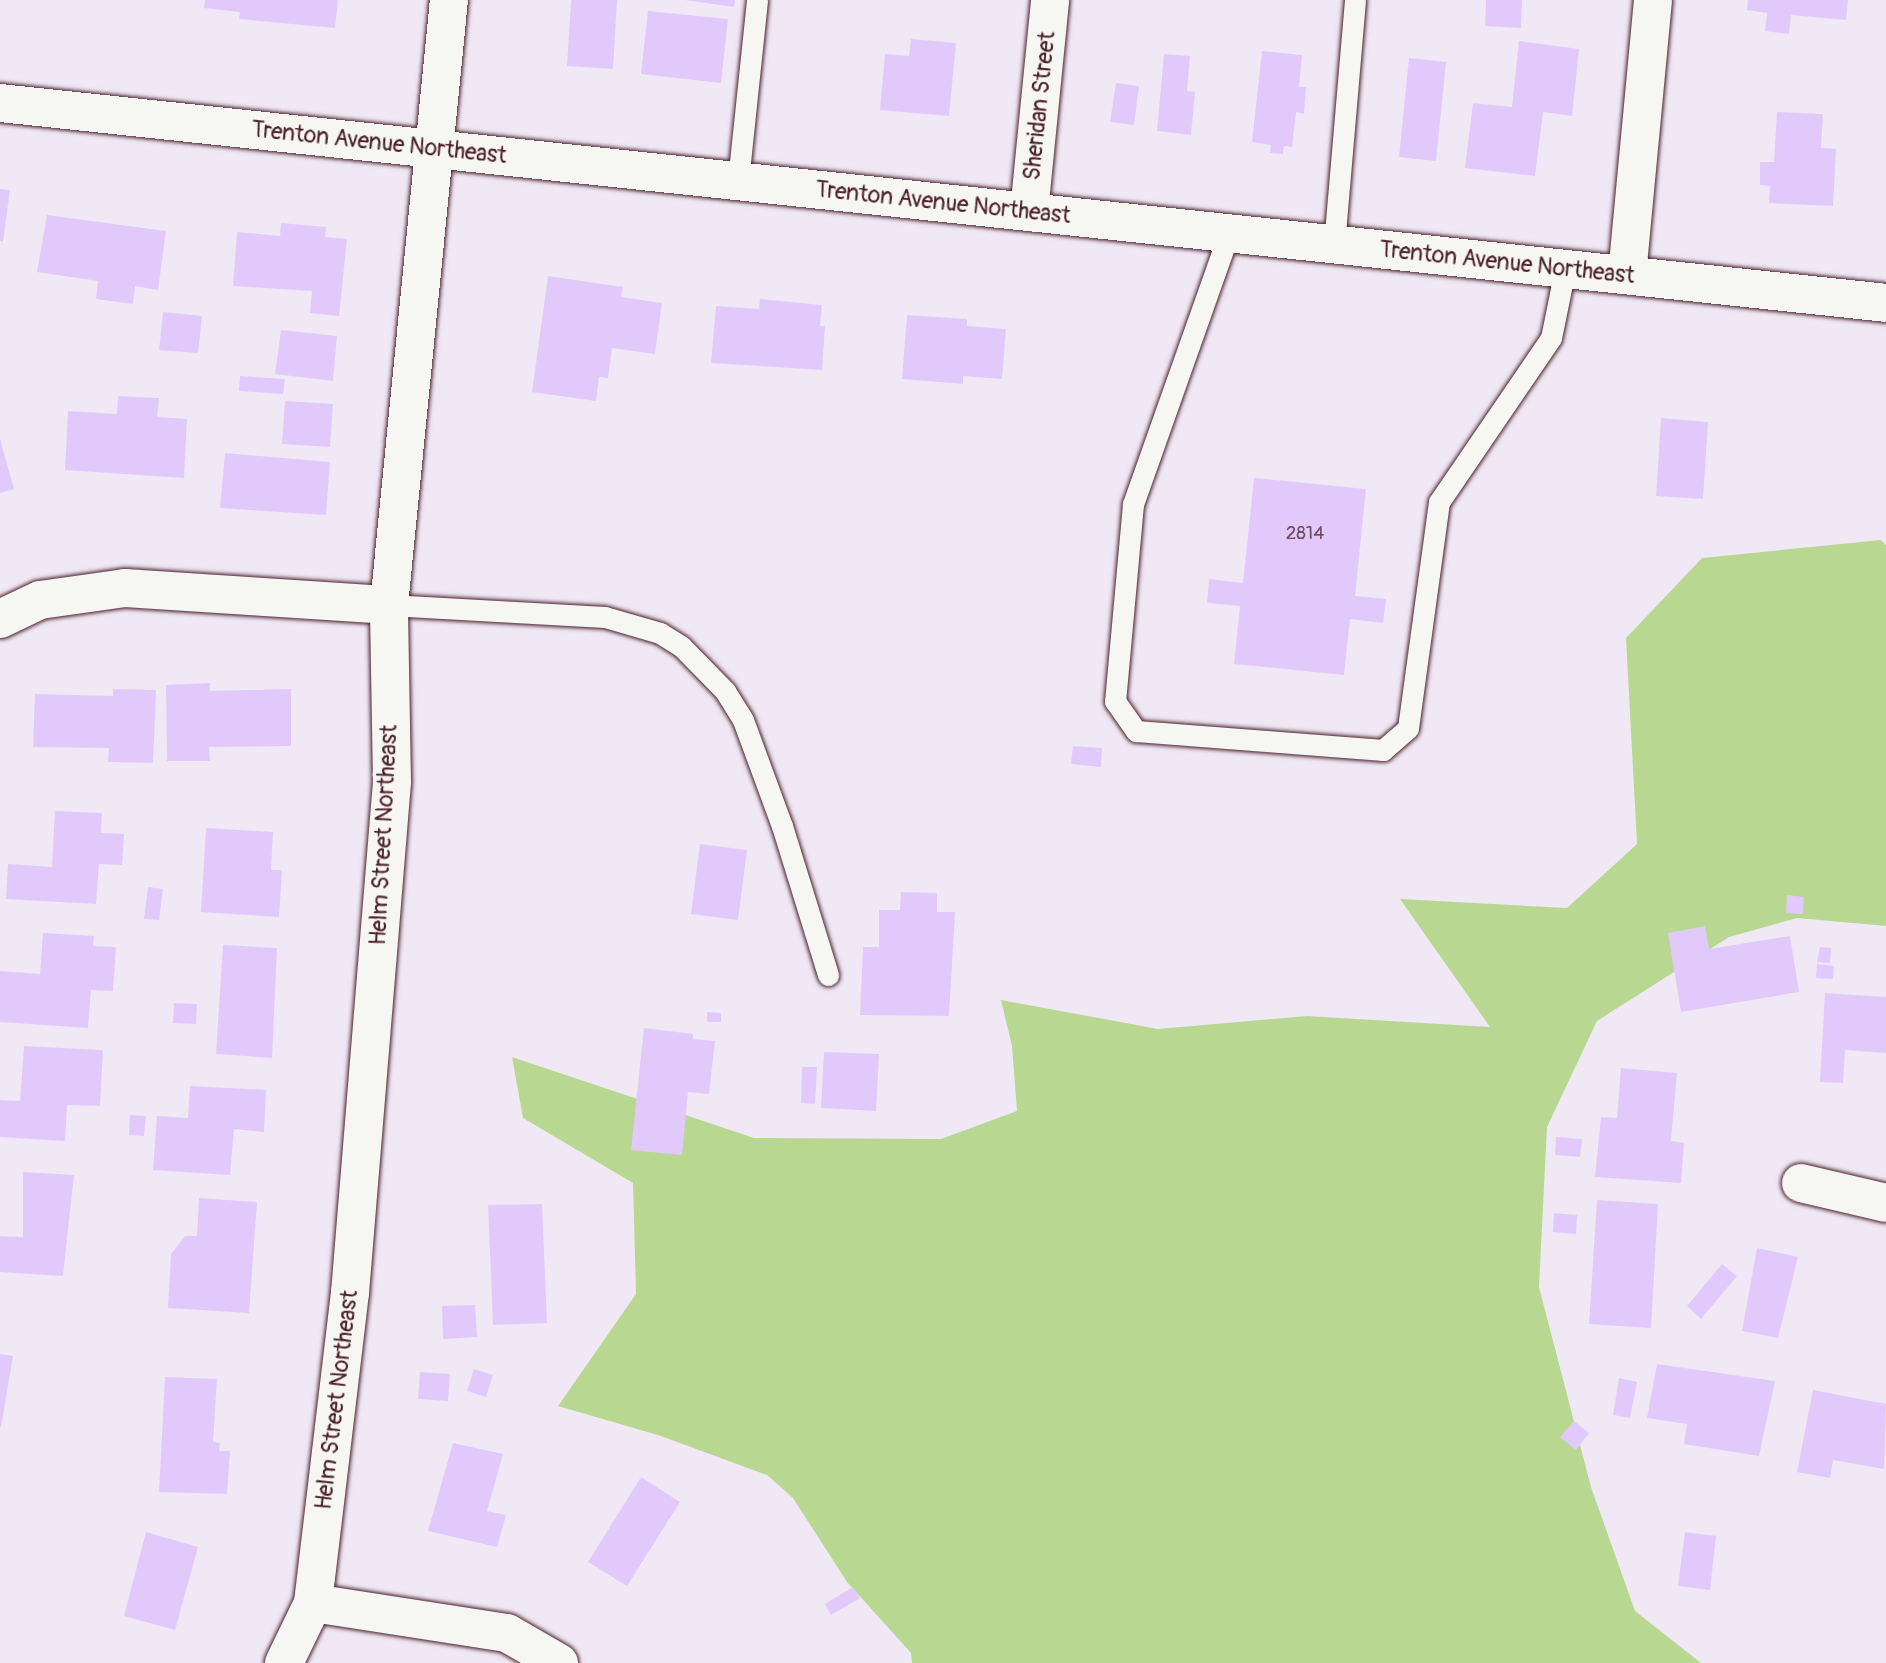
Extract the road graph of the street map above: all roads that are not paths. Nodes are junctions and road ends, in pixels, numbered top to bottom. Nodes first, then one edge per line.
1 (449, 0) edge
2 (757, 0) edge
3 (1050, 0) edge
4 (1355, 0) edge
5 (1653, 0) edge
6 (0, 103) edge
7 (432, 148) junction
8 (738, 181) junction
9 (1029, 212) junction
10 (1229, 233) junction
11 (1334, 244) junction
12 (1565, 269) junction
13 (1627, 275) junction
14 (1886, 303) edge
15 (389, 605) junction
16 (0, 619) edge
17 (828, 975) dead end
18 (1801, 1183) dead end
19 (1886, 1203) edge
20 (313, 1603) junction
21 (284, 1663) edge
22 (559, 1663) edge

1 - 7 street, Helm Street Northeast
2 - 8 lane
3 - 9 street, Sheridan Street
4 - 11 lane
5 - 13 street
6 - 7 street, Trenton Avenue Northeast
7 - 8 street, Trenton Avenue Northeast
7 - 15 street, Helm Street Northeast
8 - 9 street, Trenton Avenue Northeast
9 - 10 street, Trenton Avenue Northeast
10 - 11 street, Trenton Avenue Northeast
10 - 12 lane
11 - 12 street, Trenton Avenue Northeast
12 - 13 street, Trenton Avenue Northeast
13 - 14 street, Trenton Avenue Northeast
15 - 16 street
15 - 17 lane
15 - 20 street, Helm Street Northeast
18 - 19 street
20 - 21 street, Helm Street Northeast
20 - 22 street

